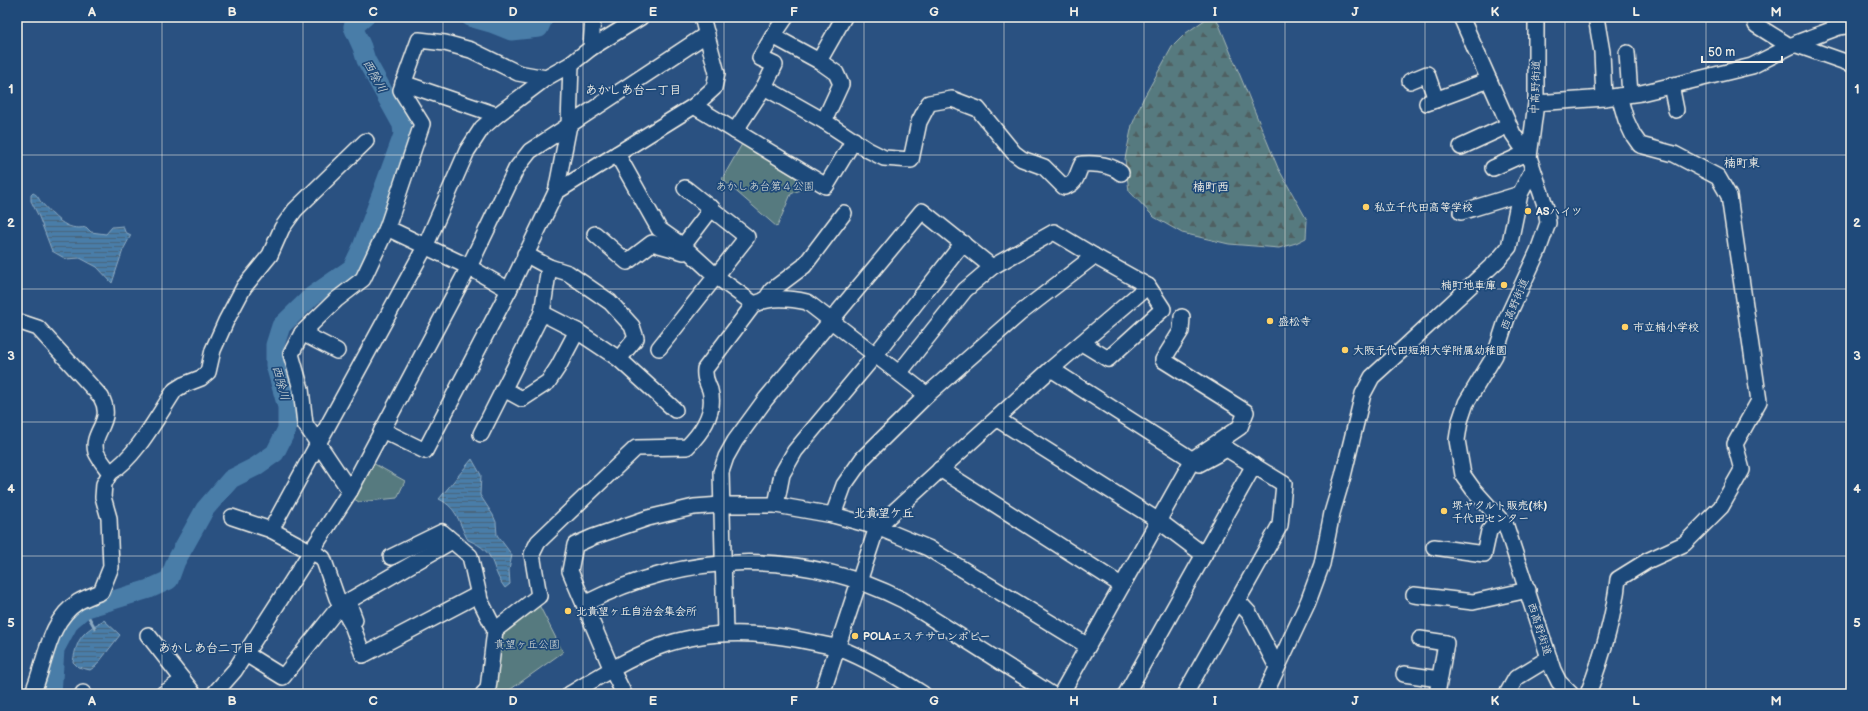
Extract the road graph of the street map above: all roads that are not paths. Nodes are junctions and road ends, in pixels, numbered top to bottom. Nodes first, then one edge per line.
1 (593, 17) edge
2 (641, 17) edge
3 (702, 17) edge
4 (786, 17) edge
5 (844, 17) edge
6 (1461, 17) edge
7 (1536, 17) edge
8 (1596, 17) edge
9 (1754, 17) edge
10 (1851, 25) edge
11 (707, 34) junction
12 (774, 36) junction
13 (1793, 45) junction
14 (591, 48) junction
15 (1627, 53) dead end
16 (819, 61) junction
17 (571, 64) junction
18 (1851, 64) edge
19 (546, 78) junction
20 (1489, 80) junction
21 (1410, 81) dead end
22 (403, 83) junction
23 (1670, 85) junction
24 (764, 87) junction
25 (1624, 95) junction
26 (1604, 98) junction
27 (1536, 104) junction
28 (694, 106) junction
29 (1676, 110) dead end
30 (497, 114) junction
31 (824, 121) junction
32 (569, 125) junction
33 (1509, 125) junction
34 (736, 130) junction
35 (854, 140) junction
36 (366, 141) dead end
37 (1461, 147) dead end
38 (617, 154) junction
39 (1529, 160) junction
40 (1493, 168) dead end
41 (1121, 173) dead end
42 (685, 188) dead end
43 (556, 192) junction
44 (1520, 194) junction
45 (712, 208) junction
46 (1461, 212) dead end
47 (844, 213) dead end
48 (387, 228) junction
49 (594, 234) dead end
50 (963, 243) junction
51 (426, 247) junction
52 (686, 250) junction
53 (525, 254) junction
54 (1094, 256) junction
55 (469, 267) junction
56 (549, 267) junction
57 (992, 267) junction
58 (717, 277) junction
59 (1148, 286) junction
60 (509, 290) junction
61 (760, 302) junction
62 (542, 313) junction
63 (1182, 316) dead end
64 (832, 320) junction
65 (17, 321) edge
66 (577, 331) junction
67 (302, 333) junction
68 (1082, 343) junction
69 (660, 348) dead end
70 (338, 351) dead end
71 (876, 354) junction
72 (619, 359) junction
73 (1051, 369) junction
74 (900, 372) junction
75 (504, 389) junction
76 (928, 395) junction
77 (676, 410) dead end
78 (997, 419) junction
79 (382, 430) junction
80 (481, 434) dead end
81 (317, 444) junction
82 (1193, 458) junction
83 (1254, 466) junction
84 (940, 469) junction
85 (110, 473) junction
86 (350, 490) junction
87 (721, 505) junction
88 (776, 505) junction
89 (833, 515) junction
90 (232, 517) dead end
91 (1499, 519) junction
92 (1159, 521) junction
93 (877, 527) junction
94 (271, 530) junction
95 (452, 540) junction
96 (1434, 547) dead end
97 (311, 552) junction
98 (1204, 555) junction
99 (391, 557) dead end
100 (723, 563) junction
101 (858, 581) junction
102 (1121, 585) junction
103 (1528, 590) junction
104 (479, 594) junction
105 (1414, 595) dead end
106 (1238, 601) junction
107 (584, 604) junction
108 (335, 612) dead end
109 (354, 630) junction
110 (495, 630) junction
111 (725, 633) junction
112 (148, 635) dead end
113 (1420, 640) dead end
114 (1088, 646) junction
115 (837, 647) junction
116 (246, 654) junction
117 (1549, 658) junction
118 (1277, 667) junction
119 (612, 670) junction
120 (1404, 674) dead end
121 (1439, 679) junction
122 (183, 680) junction
123 (32, 694) edge
124 (163, 694) edge
125 (194, 694) edge
126 (214, 694) edge
127 (483, 694) edge
128 (570, 694) edge
129 (624, 694) edge
130 (822, 694) edge
131 (923, 694) edge
132 (1051, 694) edge
133 (1061, 694) edge
134 (1126, 694) edge
135 (1185, 694) edge
136 (1265, 694) edge
137 (1437, 694) edge
138 (1507, 694) edge
139 (1572, 694) edge
140 (1588, 694) edge

1 - 14 street
2 - 14 street
3 - 11 street
4 - 12 street
5 - 16 street
6 - 20 street, 西高野街道
7 - 27 street, 中高野街道
8 - 26 street
9 - 13 street
10 - 13 street
11 - 28 street
11 - 32 street
12 - 16 street
12 - 24 street
13 - 18 street
13 - 23 street
14 - 17 street
15 - 25 street
16 - 31 street
17 - 19 street
17 - 32 street
19 - 22 street
19 - 30 street
20 - 21 street
20 - 33 street, 西高野街道
22 - 30 street
22 - 48 street
23 - 25 street
23 - 29 street
24 - 31 street
24 - 34 street
25 - 26 street
25 - 140 street
26 - 27 street
27 - 39 street, 中高野街道
28 - 34 street
28 - 38 street
30 - 51 street
31 - 35 street
32 - 43 street
32 - 55 street
33 - 37 street
33 - 39 street, 西高野街道
34 - 35 street
35 - 41 street
36 - 85 street
38 - 43 street
38 - 52 street
39 - 40 street
39 - 44 street
39 - 91 street, 西高野街道
42 - 45 street
43 - 53 street
44 - 46 street
44 - 118 street
45 - 52 street
45 - 58 street
47 - 61 street
48 - 51 street
48 - 67 street
49 - 52 street
50 - 57 street
50 - 64 street
50 - 71 street
51 - 55 street
51 - 81 street
52 - 58 street
53 - 56 street
53 - 60 street
54 - 57 street
54 - 59 street
54 - 76 street
55 - 60 street
55 - 79 street
56 - 62 street
56 - 72 street
57 - 74 street
58 - 61 street
58 - 69 street
59 - 68 street
59 - 68 street
60 - 79 street
61 - 64 street
61 - 110 street
62 - 66 street
62 - 75 street
63 - 82 street
64 - 71 street
64 - 87 street
65 - 85 street
66 - 72 street
66 - 75 street
67 - 70 street
67 - 81 street
68 - 73 street
71 - 74 street
71 - 88 street
72 - 77 street
73 - 78 street
73 - 82 street
74 - 76 street
75 - 80 street
76 - 89 street
78 - 84 street
78 - 92 street
79 - 86 street
81 - 86 street
81 - 94 street
82 - 83 street
82 - 92 street
83 - 98 street
83 - 106 street
84 - 93 street
84 - 102 street
85 - 123 street
86 - 97 street
87 - 88 street
87 - 100 street
87 - 107 street
88 - 89 street
89 - 93 street
90 - 94 street
91 - 96 street
91 - 103 street, 西高野街道
92 - 98 street
92 - 102 street
93 - 101 street
93 - 114 street
94 - 97 street
95 - 99 street
95 - 104 street
95 - 109 street
97 - 109 street
97 - 116 street
98 - 134 street
100 - 101 street
100 - 107 street
100 - 111 street
101 - 115 street
101 - 132 street
102 - 114 street
103 - 105 street
103 - 117 street, 西高野街道
104 - 109 street
104 - 110 street
106 - 118 street
106 - 135 street
107 - 119 street
108 - 116 street
110 - 127 street
111 - 115 street
111 - 119 street
112 - 122 street
113 - 121 street
114 - 133 street
115 - 130 street
115 - 131 street
116 - 126 street
117 - 138 street
117 - 139 street, 西高野街道
118 - 136 street
119 - 128 street
119 - 129 street
120 - 121 street
121 - 137 street
122 - 124 street
122 - 125 street

